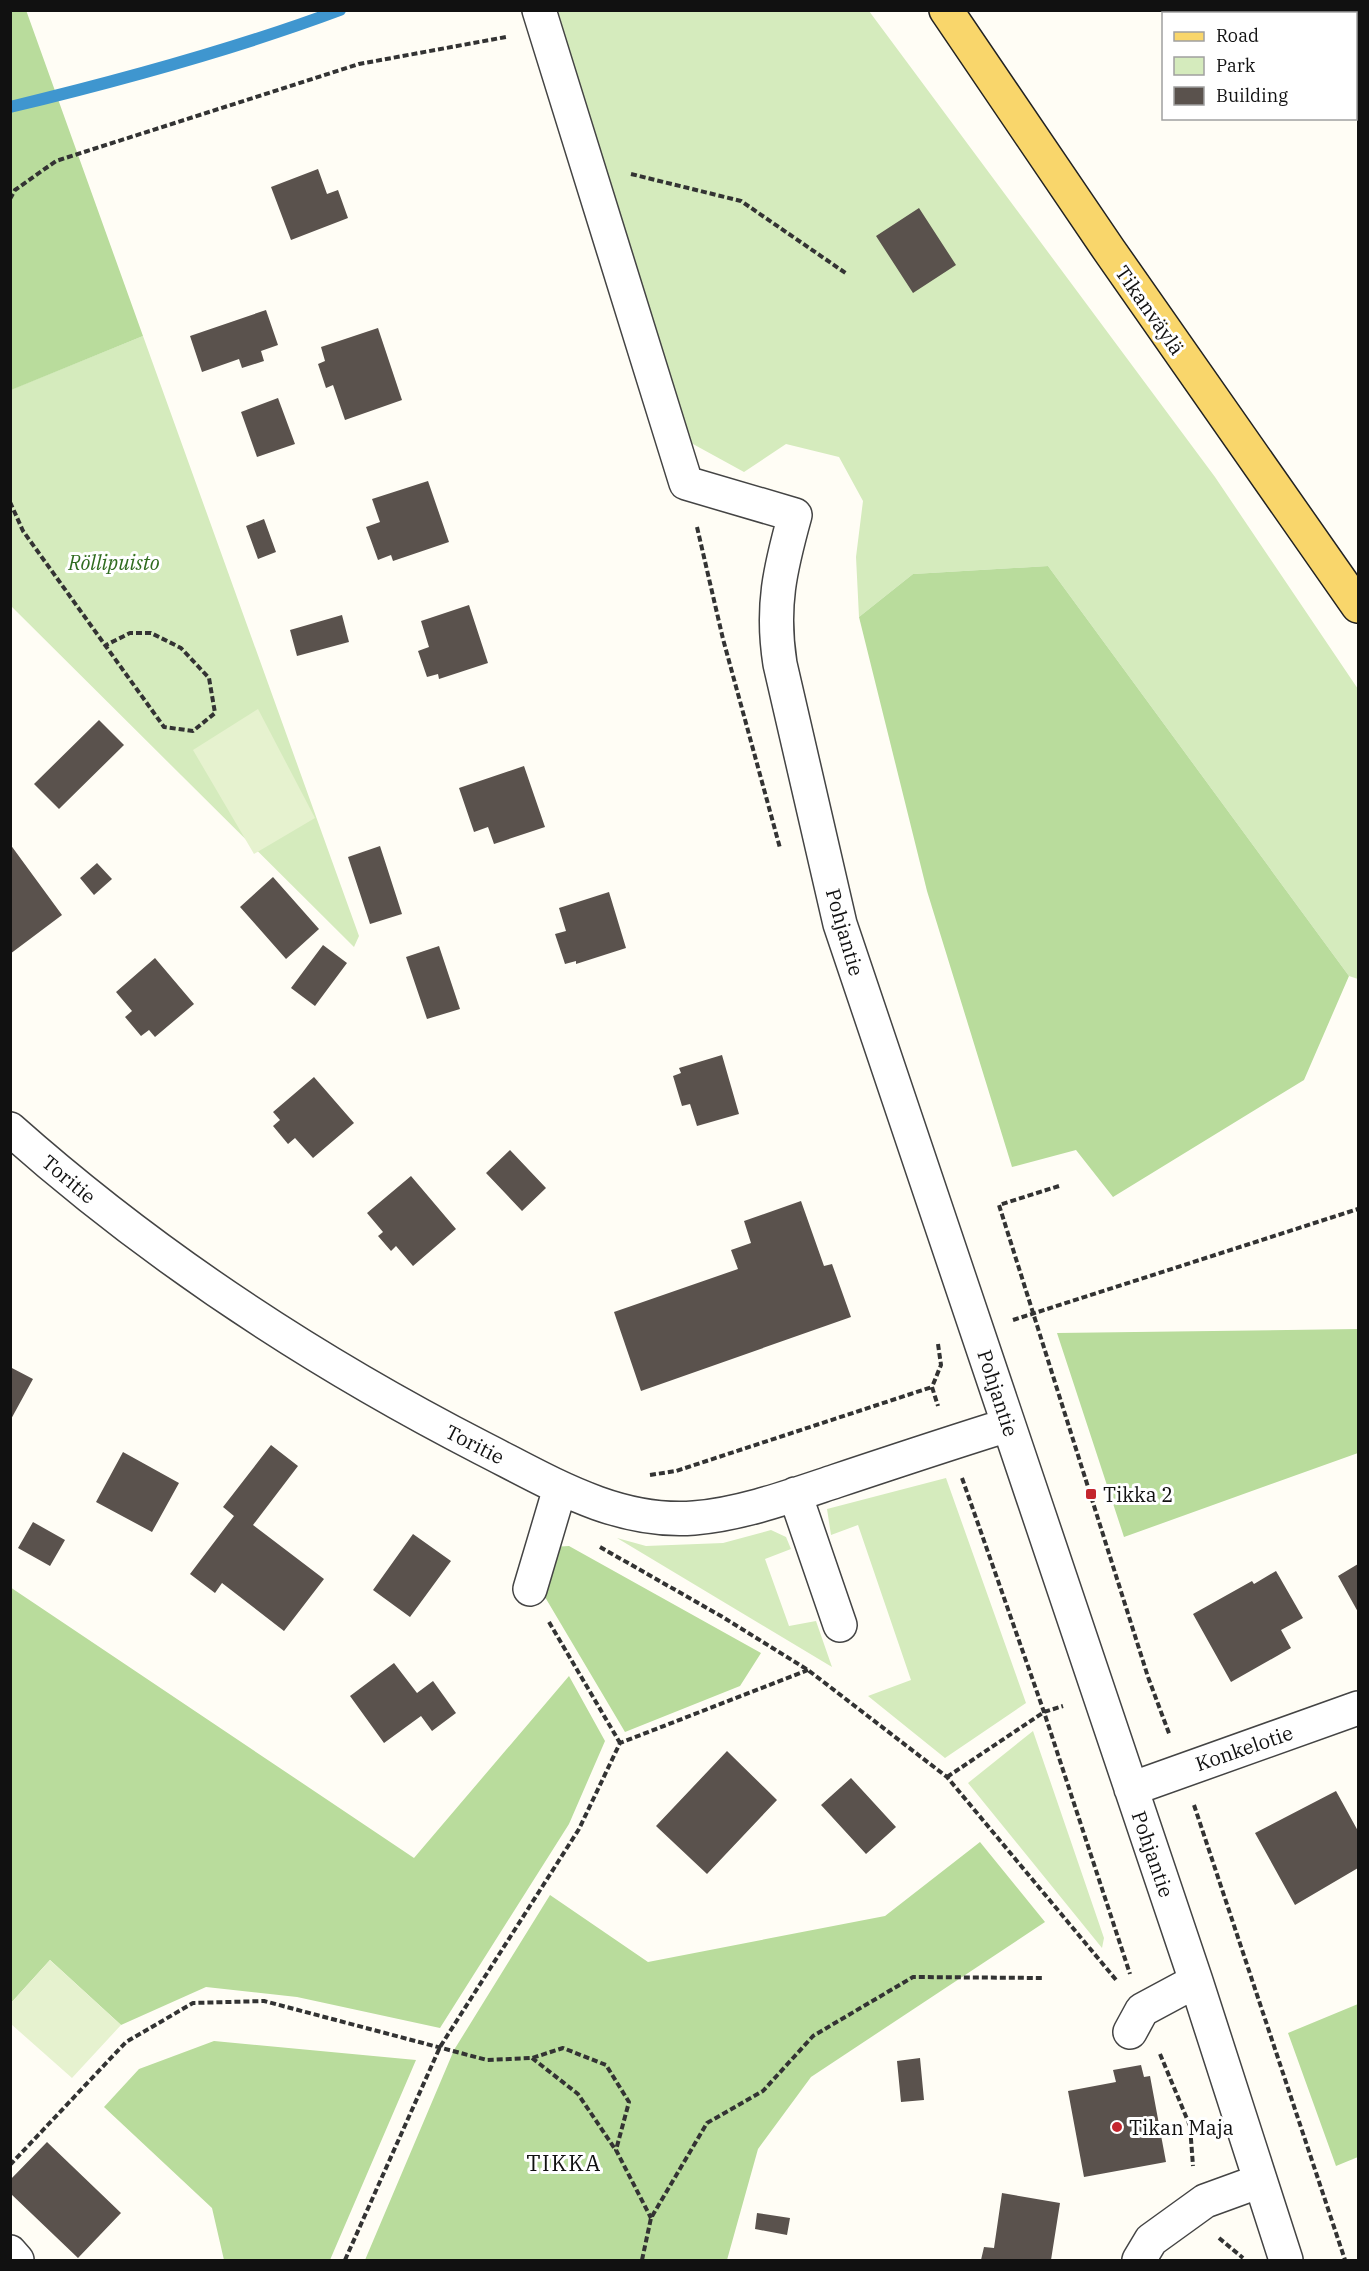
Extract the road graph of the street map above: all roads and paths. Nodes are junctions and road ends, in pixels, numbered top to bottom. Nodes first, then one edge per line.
1 (946, 10) edge
2 (542, 20) edge
3 (589, 177) junction
4 (10, 199) edge
5 (847, 274) dead end
6 (686, 483) junction
7 (10, 502) edge
8 (1359, 606) edge
9 (106, 645) junction
10 (782, 855) dead end
11 (10, 1129) edge
12 (1059, 1186) dead end
13 (999, 1206) dead end
14 (1359, 1209) edge
15 (1033, 1314) dead end
16 (935, 1334) dead end
17 (932, 1388) junction
18 (1008, 1425) junction
19 (950, 1443) junction
20 (560, 1488) junction
21 (795, 1494) junction
22 (598, 1504) junction
23 (549, 1520) junction
24 (530, 1589) joint
25 (840, 1625) dead end
26 (808, 1670) junction
27 (1148, 1677) dead end
28 (1098, 1694) junction
29 (1359, 1708) edge
30 (1044, 1712) junction
31 (620, 1743) junction
32 (947, 1777) junction
33 (1131, 1789) junction
34 (1042, 1978) dead end
35 (1196, 1981) junction
36 (1136, 2021) junction
37 (440, 2047) junction
38 (532, 2058) junction
39 (616, 2150) junction
40 (10, 2165) edge
41 (1260, 2181) junction
42 (1205, 2201) junction
43 (651, 2218) junction
44 (10, 2252) edge
45 (17, 2260) edge
46 (345, 2260) edge
47 (642, 2260) edge
48 (1139, 2260) edge
49 (1246, 2260) edge
50 (1286, 2260) edge

1 - 8 main road, Tikanväylä
2 - 3 street
2 - 4 path
3 - 5 path
3 - 6 street
6 - 10 path
6 - 18 street, Pohjantie
7 - 9 path
9 - 9 path
11 - 20 street, Toritie
12 - 13 path
14 - 15 path
16 - 17 path
17 - 19 path
17 - 22 path
18 - 19 street, Toritie
18 - 28 street, Pohjantie
19 - 21 street, Toritie
19 - 30 path
20 - 22 street, Toritie
20 - 23 street
21 - 22 street, Toritie
21 - 25 street
23 - 24 street
23 - 26 path
24 - 31 path
26 - 31 path
26 - 32 path
27 - 28 path
28 - 30 path
28 - 33 street, Pohjantie
29 - 33 street, Konkelotie
30 - 32 path
30 - 36 path
31 - 37 path
32 - 36 path
33 - 35 street, Pohjantie
34 - 43 path
35 - 36 street
35 - 41 street, Pohjantie
36 - 42 path
37 - 38 path
37 - 40 path
37 - 46 path
38 - 39 path
38 - 39 path
39 - 43 path
41 - 42 street
41 - 50 street, Pohjantie
42 - 48 street
42 - 49 path
43 - 47 path
44 - 45 street

